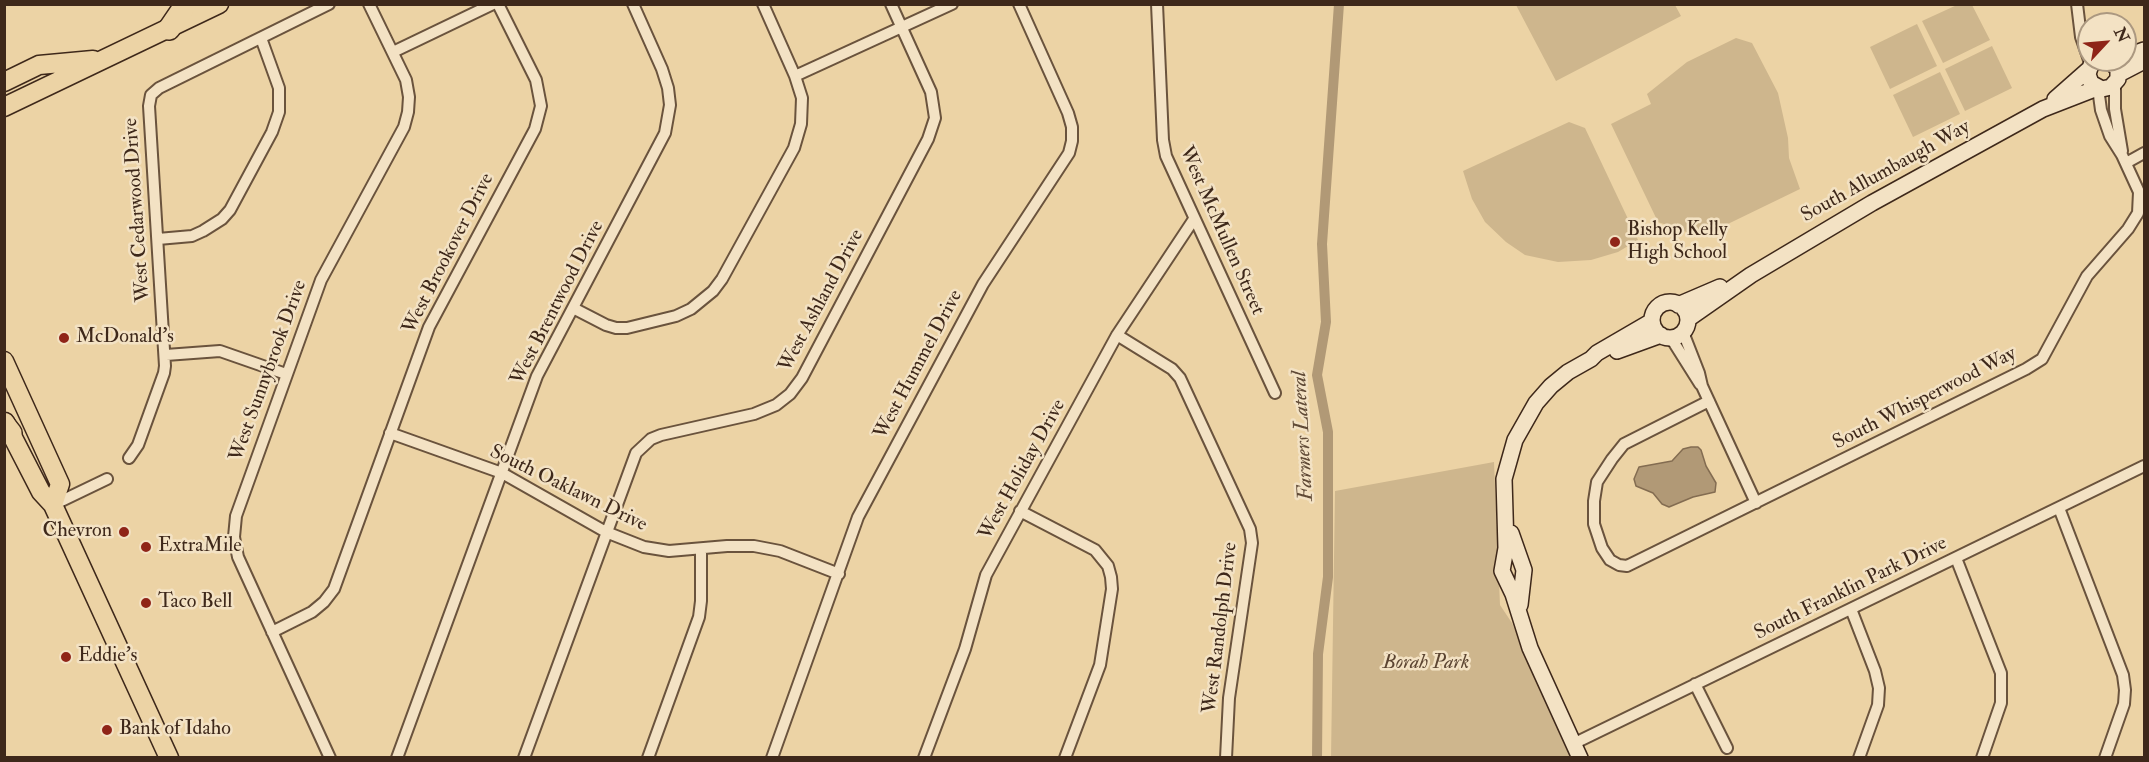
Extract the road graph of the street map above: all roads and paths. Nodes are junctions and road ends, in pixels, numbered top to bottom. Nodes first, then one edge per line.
1 (186, 4) edge
2 (219, 4) edge
3 (329, 4) edge
4 (369, 4) edge
5 (493, 4) edge
6 (498, 4) edge
7 (633, 4) edge
8 (763, 4) edge
9 (891, 4) edge
10 (952, 4) edge
11 (1018, 4) edge
12 (1158, 4) edge
13 (169, 28) junction
14 (902, 28) junction
15 (261, 38) junction
16 (393, 52) junction
17 (104, 59) junction
18 (2095, 72) edge
19 (2097, 72) edge
20 (2107, 72) edge
21 (795, 76) junction
22 (4, 81) edge
23 (2097, 88) junction
24 (4, 107) edge
25 (2043, 109) junction
26 (2145, 153) edge
27 (2124, 159) junction
28 (1194, 219) junction
29 (158, 239) junction
30 (1751, 275) junction
31 (1678, 305) junction
32 (573, 308) junction
33 (1652, 321) junction
34 (1676, 331) junction
35 (1117, 335) junction
36 (166, 355) junction
37 (1591, 359) junction
38 (4, 361) edge
39 (286, 374) junction
40 (1275, 393) dead end
41 (1709, 401) junction
42 (7, 426) edge
43 (390, 433) junction
44 (129, 458) dead end
45 (2145, 466) edge
46 (502, 473) junction
47 (106, 479) dead end
48 (1756, 503) junction
49 (53, 505) junction
50 (2059, 507) junction
51 (1505, 509) junction
52 (1020, 510) junction
53 (606, 532) junction
54 (700, 549) junction
55 (1956, 558) junction
56 (838, 574) junction
57 (1851, 609) junction
58 (1520, 619) junction
59 (272, 632) junction
60 (1695, 684) junction
61 (1727, 748) dead end
62 (1576, 751) edge
63 (169, 758) edge
64 (330, 758) edge
65 (397, 758) edge
66 (524, 758) edge
67 (648, 758) edge
68 (772, 758) edge
69 (924, 758) edge
70 (1065, 758) edge
71 (1226, 758) edge
72 (1859, 758) edge
73 (1982, 758) edge
74 (2105, 758) edge

1 - 13 highway
2 - 13 main road
3 - 15 street
4 - 16 street, West Sunnybrook Drive
5 - 16 street
6 - 43 street, West Brookover Drive
7 - 32 street, West Brentwood Drive
8 - 21 street
9 - 14 street, West Ashland Drive
10 - 14 street
11 - 56 street, West Hummel Drive
12 - 28 street, West McMullen Street
13 - 17 main road
14 - 21 street
14 - 53 street, West Ashland Drive
15 - 29 street
15 - 29 street, West Cedarwood Drive
16 - 39 street, West Sunnybrook Drive
17 - 22 main road
17 - 24 main road
18 - 25 street, South Allumbaugh Way
19 - 23 street
20 - 27 street, South Whisperwood Way
21 - 32 street
23 - 25 street, South Allumbaugh Way
23 - 27 street, South Whisperwood Way
25 - 30 street, South Allumbaugh Way
26 - 27 street
27 - 48 street, South Whisperwood Way
28 - 35 street, West Holiday Drive
28 - 40 street, West McMullen Street
29 - 36 street, West Cedarwood Drive
30 - 31 street, South Allumbaugh Way
30 - 34 street, South Allumbaugh Way
31 - 33 street
31 - 34 street
32 - 46 street, West Brentwood Drive
33 - 34 street
33 - 37 street, South Allumbaugh Way
34 - 37 street, South Allumbaugh Way
34 - 41 street
35 - 52 street, West Holiday Drive
35 - 71 street, West Randolph Drive
36 - 39 street
36 - 44 street, West Cedarwood Drive
37 - 51 street, South Allumbaugh Way
38 - 49 main road
39 - 59 street, West Sunnybrook Drive
41 - 48 street
41 - 48 street, South Whisperwood Way
42 - 49 main road
43 - 46 street, South Oaklawn Drive
43 - 59 street, West Brookover Drive
45 - 50 street, South Franklin Park Drive
46 - 53 street, South Oaklawn Drive
46 - 65 street, West Brentwood Drive
47 - 49 street
49 - 63 main road
50 - 55 street, South Franklin Park Drive
50 - 74 street
51 - 58 street, South Allumbaugh Way
51 - 58 street, South Allumbaugh Way
52 - 69 street, West Holiday Drive
52 - 70 street
53 - 54 street, South Oaklawn Drive
53 - 66 street, West Ashland Drive
54 - 56 street, South Oaklawn Drive
54 - 67 street
55 - 57 street, South Franklin Park Drive
55 - 73 street
56 - 68 street, West Hummel Drive
57 - 60 street, South Franklin Park Drive
57 - 72 street
58 - 62 street
59 - 64 street, West Sunnybrook Drive
60 - 61 street
60 - 62 street, South Franklin Park Drive

